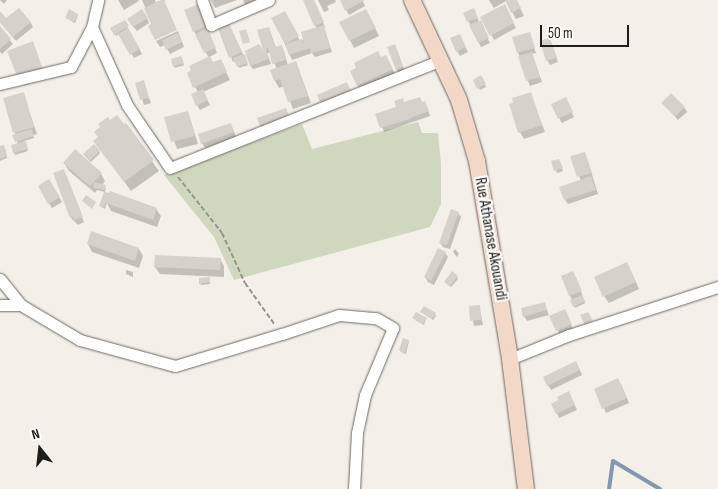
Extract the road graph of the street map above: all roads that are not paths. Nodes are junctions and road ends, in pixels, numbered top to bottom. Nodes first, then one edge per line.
1 (98, 0) edge
2 (202, 0) edge
3 (269, 0) edge
4 (412, 0) edge
5 (92, 27) junction
6 (442, 60) junction
7 (0, 84) edge
8 (0, 279) edge
9 (718, 287) edge
10 (0, 305) edge
11 (21, 305) junction
12 (510, 359) junction
13 (354, 489) edge
14 (526, 489) edge

1 - 5 street
2 - 3 street
4 - 6 street, Rue Athanase Akouandi
5 - 6 street
5 - 7 street
6 - 12 street, Rue Athanase Akouandi
8 - 11 street
9 - 12 street
10 - 11 street
11 - 13 street
12 - 14 street, Rue Athanase Akouandi

